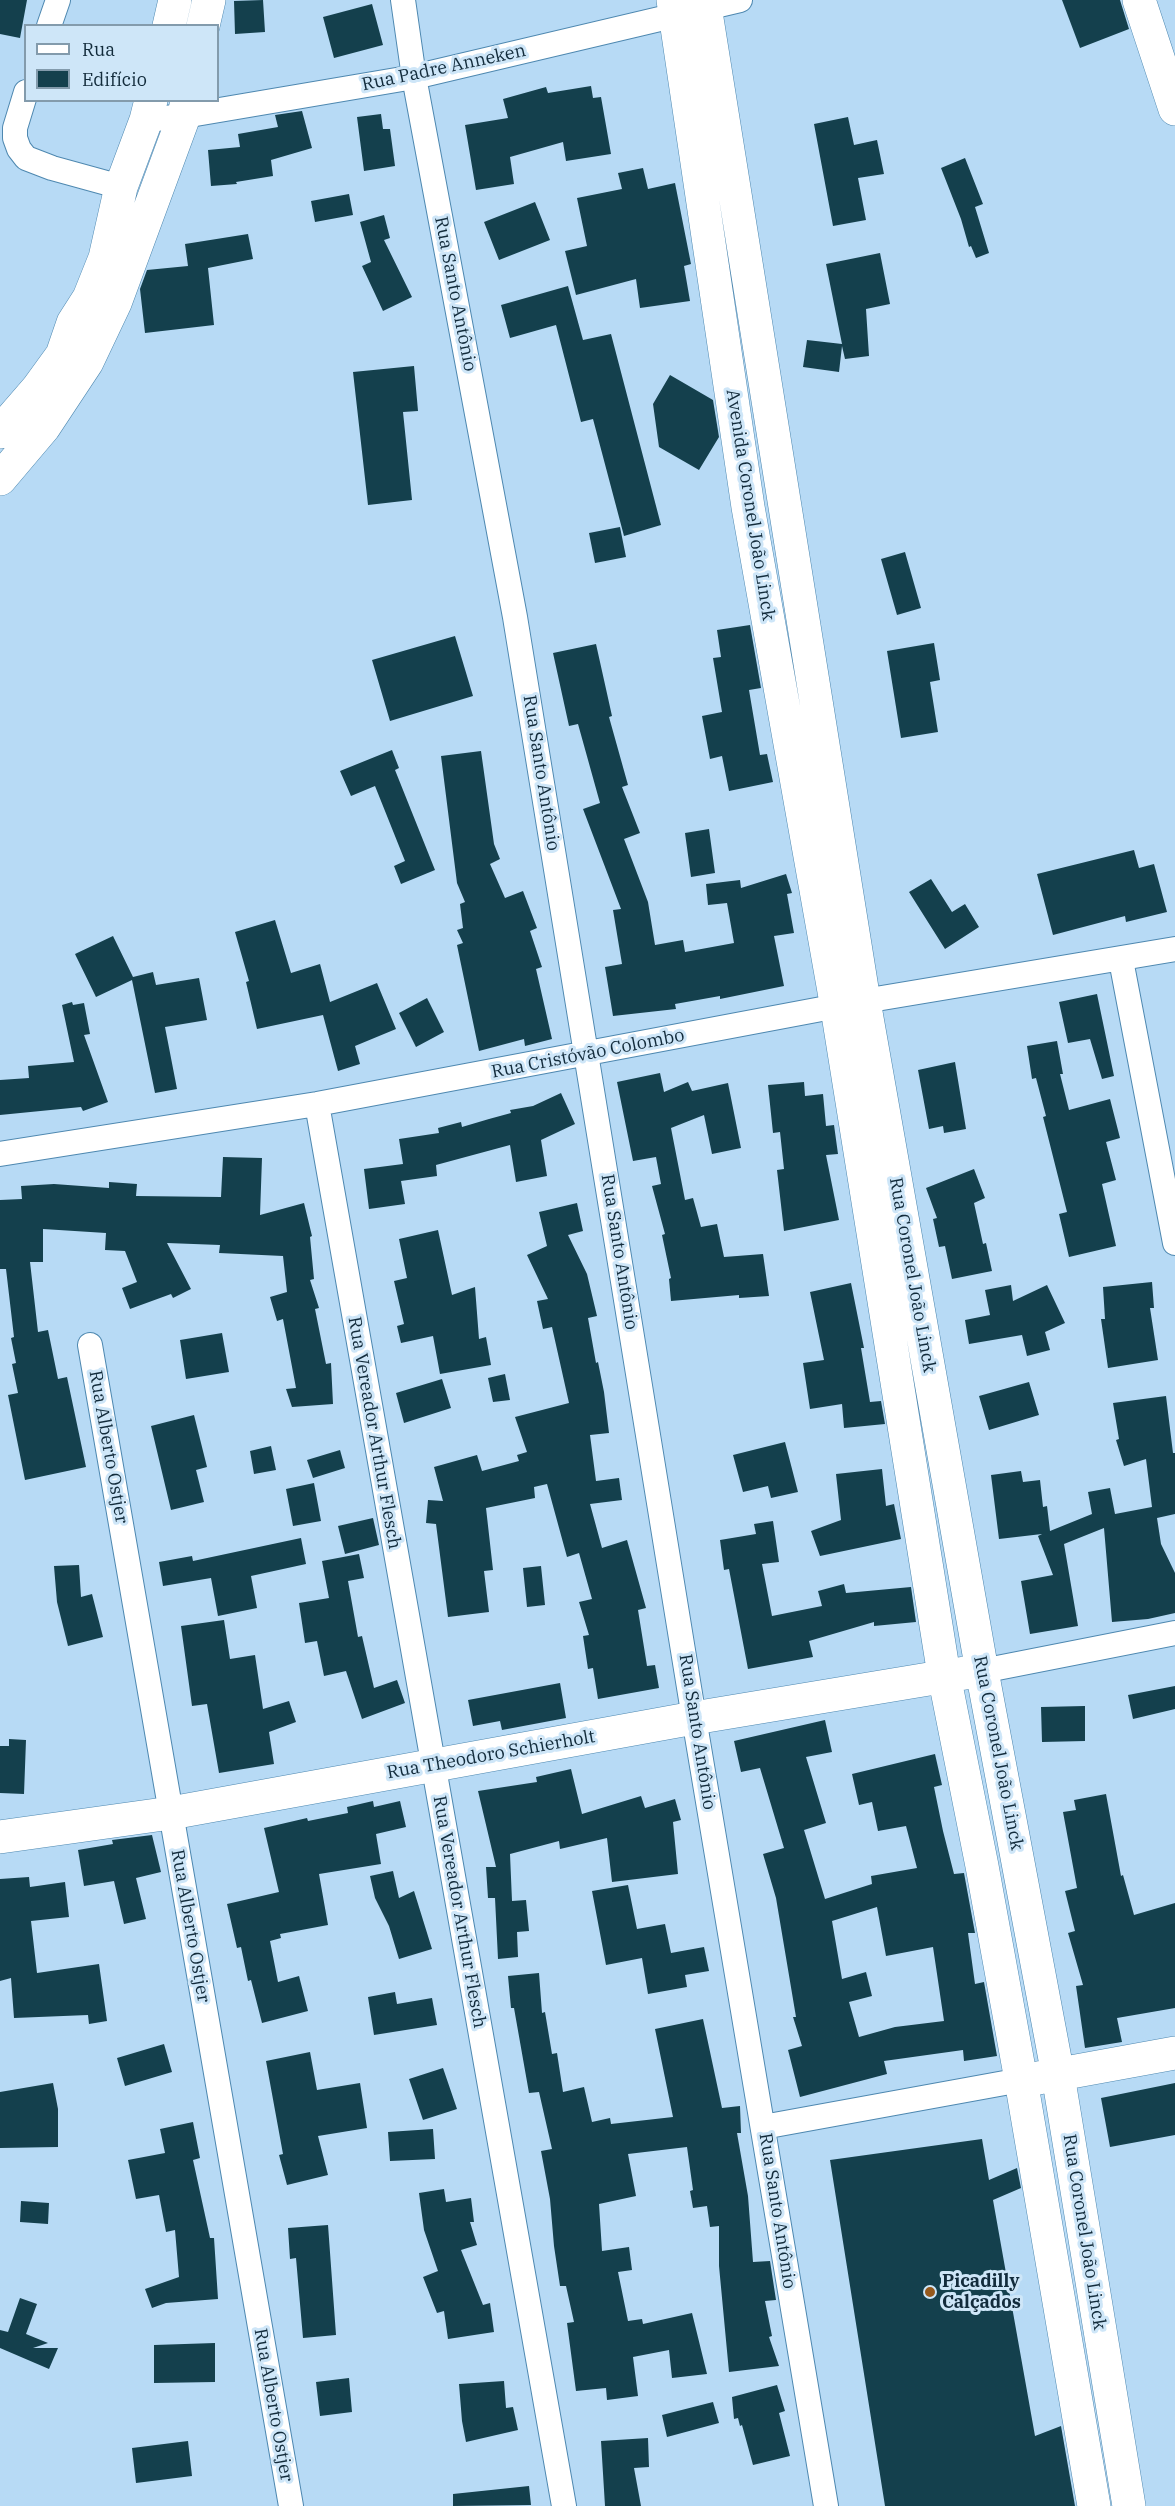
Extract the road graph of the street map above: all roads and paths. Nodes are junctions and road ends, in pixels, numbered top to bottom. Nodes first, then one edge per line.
1 (58, 0) edge
2 (175, 0) edge
3 (209, 0) edge
4 (403, 0) edge
5 (740, 0) edge
6 (1139, 0) edge
7 (690, 6) edge
8 (50, 24) edge
9 (169, 24) edge
10 (203, 24) edge
11 (414, 76) junction
12 (24, 99) edge
13 (186, 108) edge
14 (1175, 109) edge
15 (148, 110) edge
16 (121, 187) junction
17 (0, 432) edge
18 (0, 478) edge
19 (1175, 949) edge
20 (1121, 960) junction
21 (851, 1004) junction
22 (587, 1053) junction
23 (317, 1104) junction
24 (0, 1154) edge
25 (1175, 1243) edge
26 (90, 1346) dead end
27 (1175, 1633) edge
28 (982, 1671) junction
29 (944, 1675) junction
30 (694, 1718) junction
31 (433, 1765) junction
32 (171, 1813) junction
33 (0, 1837) edge
34 (1018, 1865) junction
35 (982, 1866) junction
36 (1175, 2053) edge
37 (1058, 2075) junction
38 (1021, 2080) junction
39 (763, 2127) junction
40 (291, 2506) edge
41 (564, 2506) edge
42 (826, 2506) edge
43 (1094, 2506) edge
44 (1129, 2506) edge

1 - 8 street
2 - 9 main road
3 - 10 main road
4 - 11 street, Rua Santo Antônio
5 - 7 street, Rua Padre Anneken
6 - 14 main road
7 - 11 street, Rua Padre Anneken
7 - 21 main road, Avenida Coronel João Linck
11 - 13 street, Rua Padre Anneken
11 - 22 street, Rua Santo Antônio
12 - 16 street
13 - 15 street, Rua Padre Anneken
13 - 18 main road
15 - 16 main road
16 - 17 main road
19 - 20 street, Rua Cristóvão Colombo
20 - 21 street, Rua Cristóvão Colombo
20 - 25 street
21 - 22 street, Rua Cristóvão Colombo
21 - 28 main road, Rua Coronel João Linck
21 - 29 main road, Rua Coronel João Linck
22 - 23 street, Rua Cristóvão Colombo
22 - 30 street, Rua Santo Antônio
23 - 24 street, Rua Cristóvão Colombo
23 - 31 street, Rua Vereador Arthur Flesch
26 - 32 street, Rua Alberto Ostjer
27 - 28 street
28 - 29 main road, Rua Theodoro Schierholt
28 - 34 main road, Rua Coronel João Linck
29 - 30 main road, Rua Theodoro Schierholt
29 - 35 main road, Rua Coronel João Linck
30 - 31 main road, Rua Theodoro Schierholt
30 - 39 street, Rua Santo Antônio
31 - 32 main road, Rua Theodoro Schierholt
31 - 41 street, Rua Vereador Arthur Flesch
32 - 33 main road, Rua Theodoro Schierholt
32 - 40 street, Rua Alberto Ostjer
34 - 35 main road
34 - 37 main road, Rua Coronel João Linck
35 - 38 main road, Rua Coronel João Linck
36 - 37 main road
37 - 38 main road
37 - 44 main road, Rua Coronel João Linck
38 - 39 street
38 - 43 main road, Rua Coronel João Linck
39 - 42 street, Rua Santo Antônio

